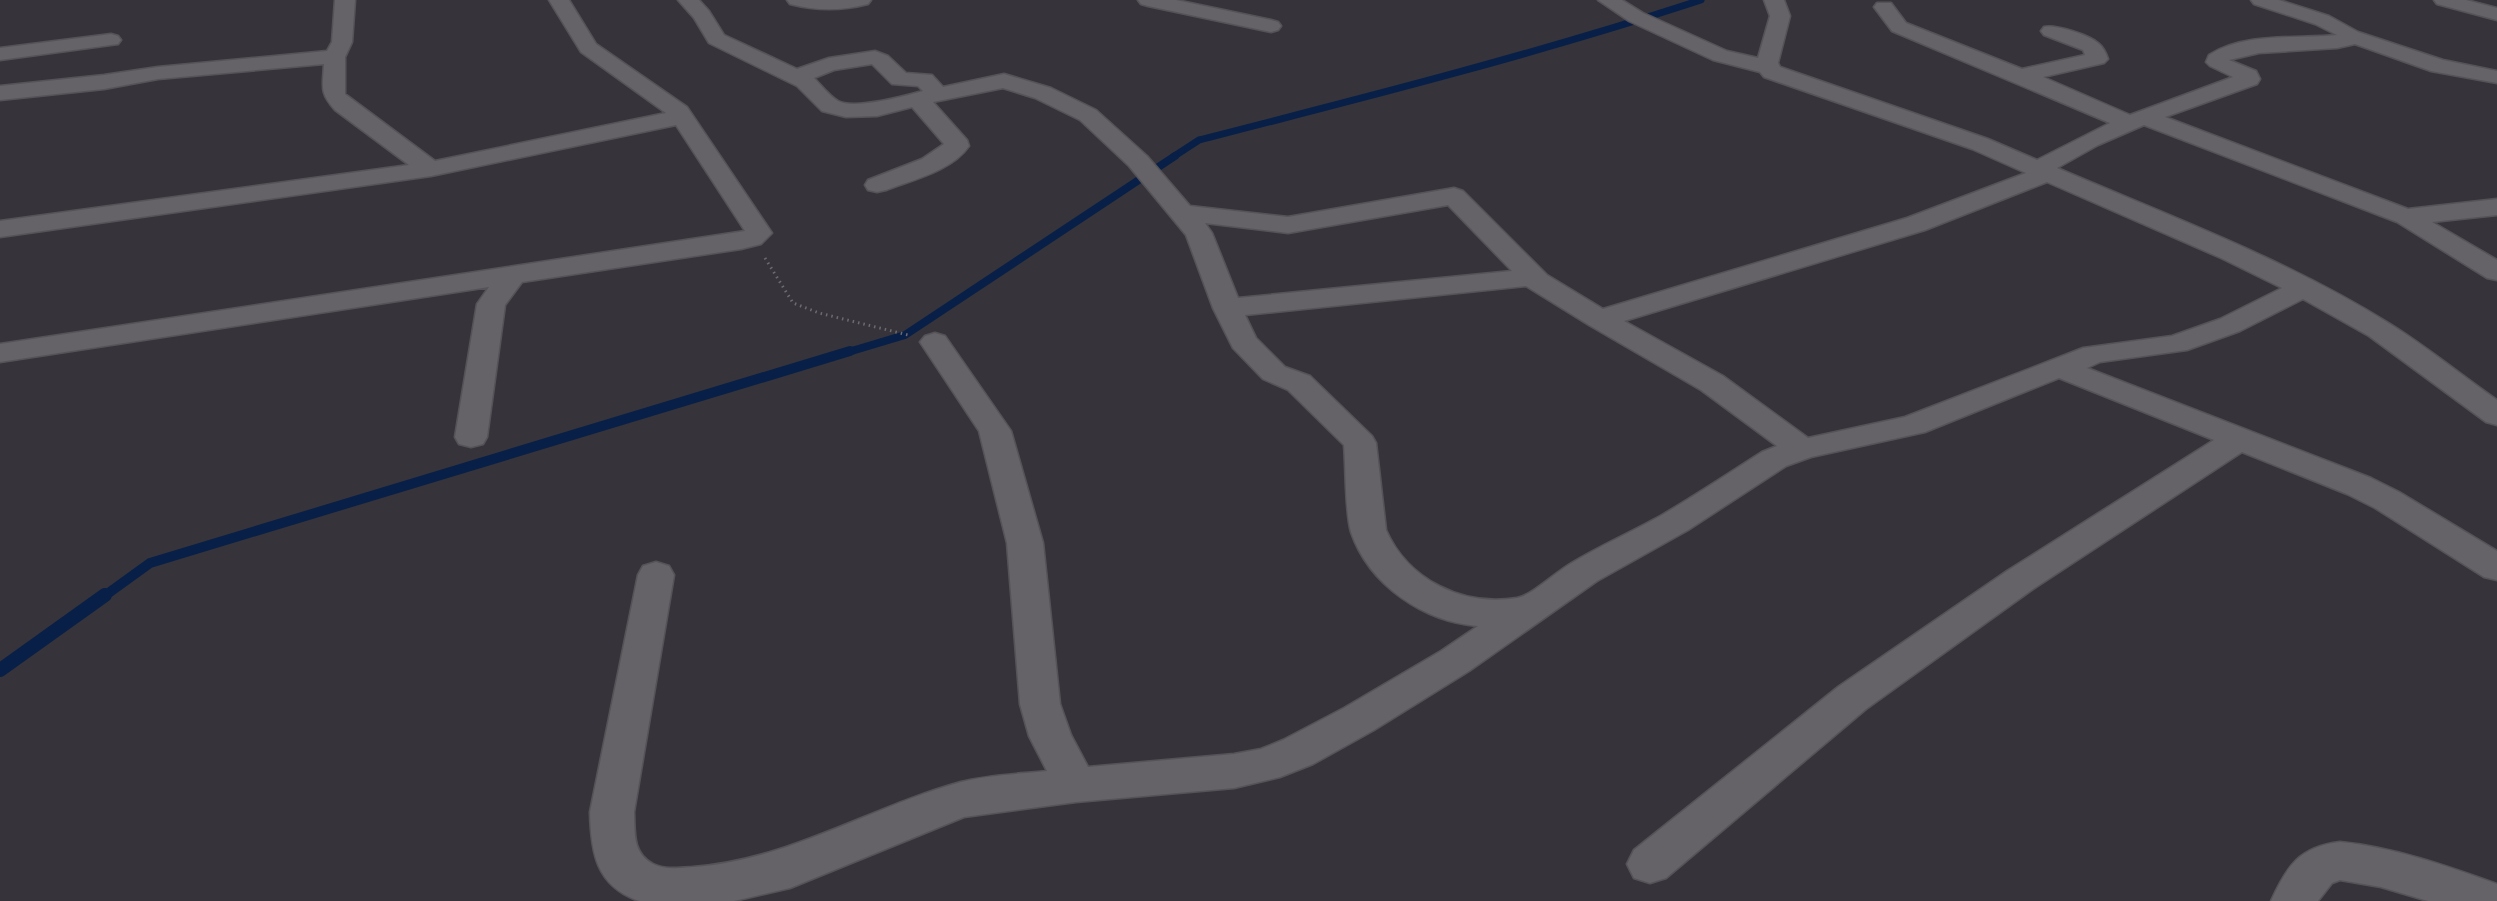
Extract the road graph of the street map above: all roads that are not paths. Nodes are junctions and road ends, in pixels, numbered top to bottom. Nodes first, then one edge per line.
1 (345, 0) edge
2 (559, 0) edge
3 (688, 0) edge
4 (797, 0) edge
5 (861, 0) edge
6 (1148, 0) edge
7 (1608, 0) edge
8 (1774, 0) edge
9 (2261, 0) edge
10 (2444, 0) edge
11 (1884, 7) dead end
12 (2497, 14) edge
13 (1271, 26) dead end
14 (2051, 31) dead end
15 (2351, 36) junction
16 (111, 40) dead end
17 (0, 54) edge
18 (335, 57) junction
19 (1767, 67) junction
20 (2020, 76) junction
21 (796, 77) junction
22 (2497, 77) edge
23 (0, 93) edge
24 (929, 97) junction
25 (682, 117) junction
26 (2136, 120) junction
27 (2040, 168) junction
28 (431, 169) junction
29 (877, 184) dead end
30 (2497, 207) edge
31 (1184, 213) junction
32 (2406, 217) junction
33 (0, 229) edge
34 (2497, 272) edge
35 (513, 276) junction
36 (1533, 277) junction
37 (2304, 288) junction
38 (1227, 308) junction
39 (1599, 319) junction
40 (926, 340) road end
41 (0, 353) edge
42 (2058, 367) junction
43 (2497, 415) edge
44 (471, 437) dead end
45 (2240, 439) junction
46 (1802, 449) junction
47 (2497, 568) edge
48 (656, 575) dead end
49 (1526, 611) junction
50 (1076, 785) junction
51 (1650, 864) dead end
52 (2294, 901) edge
53 (2488, 901) edge

1 - 18 street
2 - 25 street
3 - 21 street
4 - 5 street
6 - 13 street
7 - 19 street
8 - 19 street
9 - 15 street
10 - 12 street
11 - 20 street
14 - 20 street
15 - 22 street
15 - 26 street
16 - 17 street
18 - 23 street
18 - 28 street
19 - 27 street
20 - 26 street
21 - 24 street
21 - 24 street
24 - 29 street
24 - 31 street
25 - 28 street
25 - 35 street
26 - 27 street
26 - 32 street
27 - 37 street
27 - 39 street
28 - 33 street
30 - 32 street
31 - 36 street
31 - 38 street
32 - 34 street
35 - 41 street
35 - 44 street
36 - 38 street
36 - 39 street
37 - 42 street
37 - 43 street
38 - 49 street
39 - 46 street
40 - 50 street
42 - 45 street
42 - 46 street
45 - 47 street
45 - 51 street
46 - 49 street
48 - 50 street
49 - 50 street
52 - 53 street

